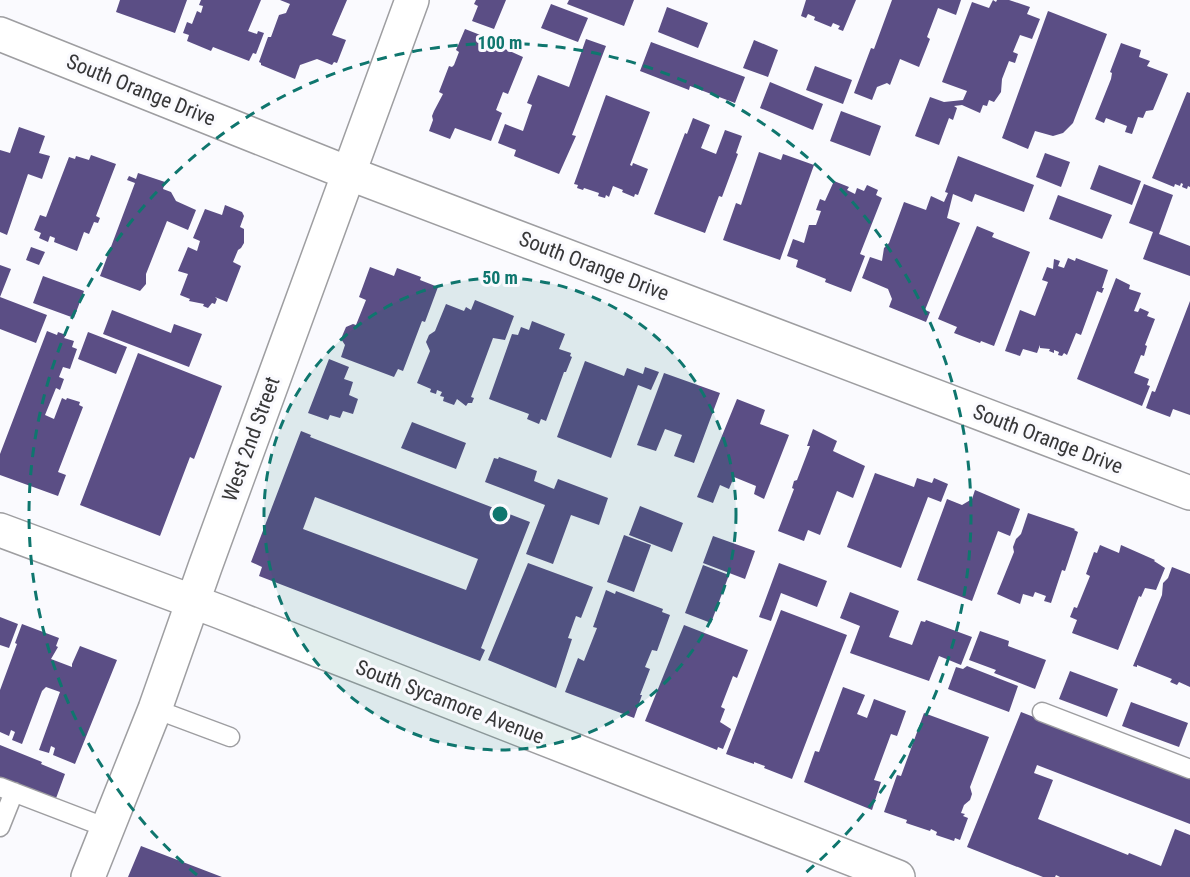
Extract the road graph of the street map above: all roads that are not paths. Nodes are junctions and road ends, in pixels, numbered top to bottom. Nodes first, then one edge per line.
1 (412, 0) edge
2 (0, 34) edge
3 (348, 173) junction
4 (1190, 493) edge
5 (0, 530) edge
6 (192, 602) junction
7 (155, 709) junction
8 (1042, 712) dead end
9 (230, 737) dead end
10 (1190, 769) edge
11 (7, 789) edge
12 (0, 827) edge
13 (107, 828) junction
14 (88, 877) edge
15 (898, 877) edge

1 - 3 street, West 2nd Street
2 - 3 street, South Orange Drive
3 - 4 street, South Orange Drive
3 - 6 street, West 2nd Street
5 - 6 street, South Sycamore Avenue
6 - 7 street, West 2nd Street
6 - 15 street, South Sycamore Avenue
7 - 9 lane
7 - 13 street, West 2nd Street
8 - 10 lane
11 - 12 lane
11 - 13 lane
13 - 14 street, West 2nd Street

